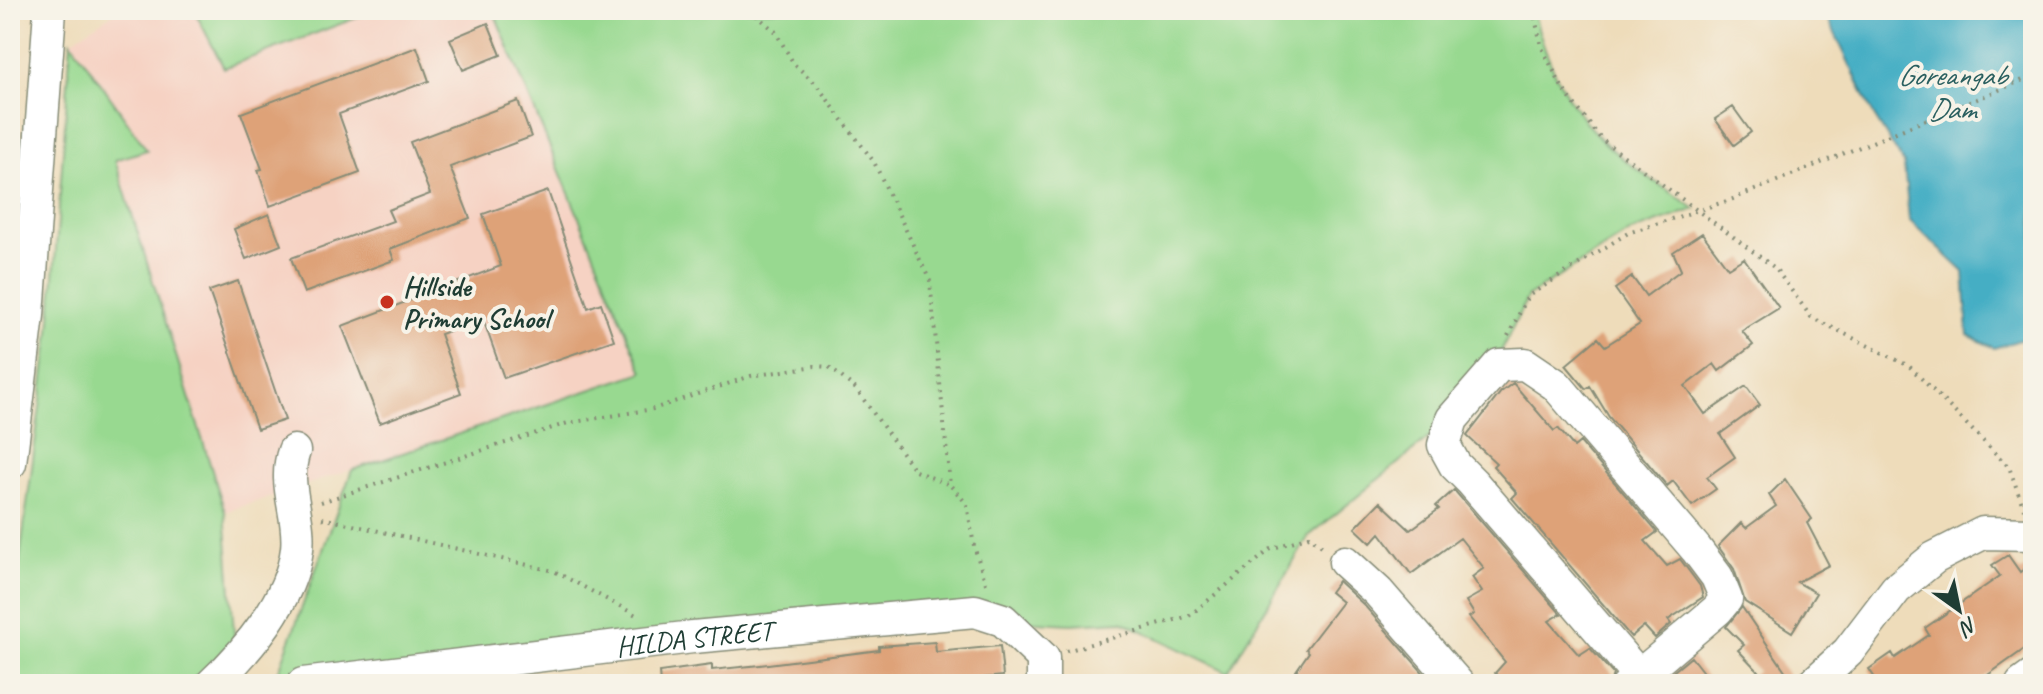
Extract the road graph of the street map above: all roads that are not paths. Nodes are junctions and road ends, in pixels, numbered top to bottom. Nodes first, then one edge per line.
1 (52, 11) edge
2 (294, 451) dead end
3 (10, 463) edge
4 (2033, 534) edge
5 (1345, 562) road end
6 (1043, 671) edge
7 (2033, 676) edge
8 (1638, 681) edge
9 (212, 684) edge
10 (303, 684) edge
11 (1458, 684) edge
12 (1813, 684) edge
13 (2022, 684) edge

1 - 3 street
2 - 9 street
4 - 12 street
5 - 11 street
6 - 10 street, HILDA STREET
7 - 13 street
8 - 8 street

